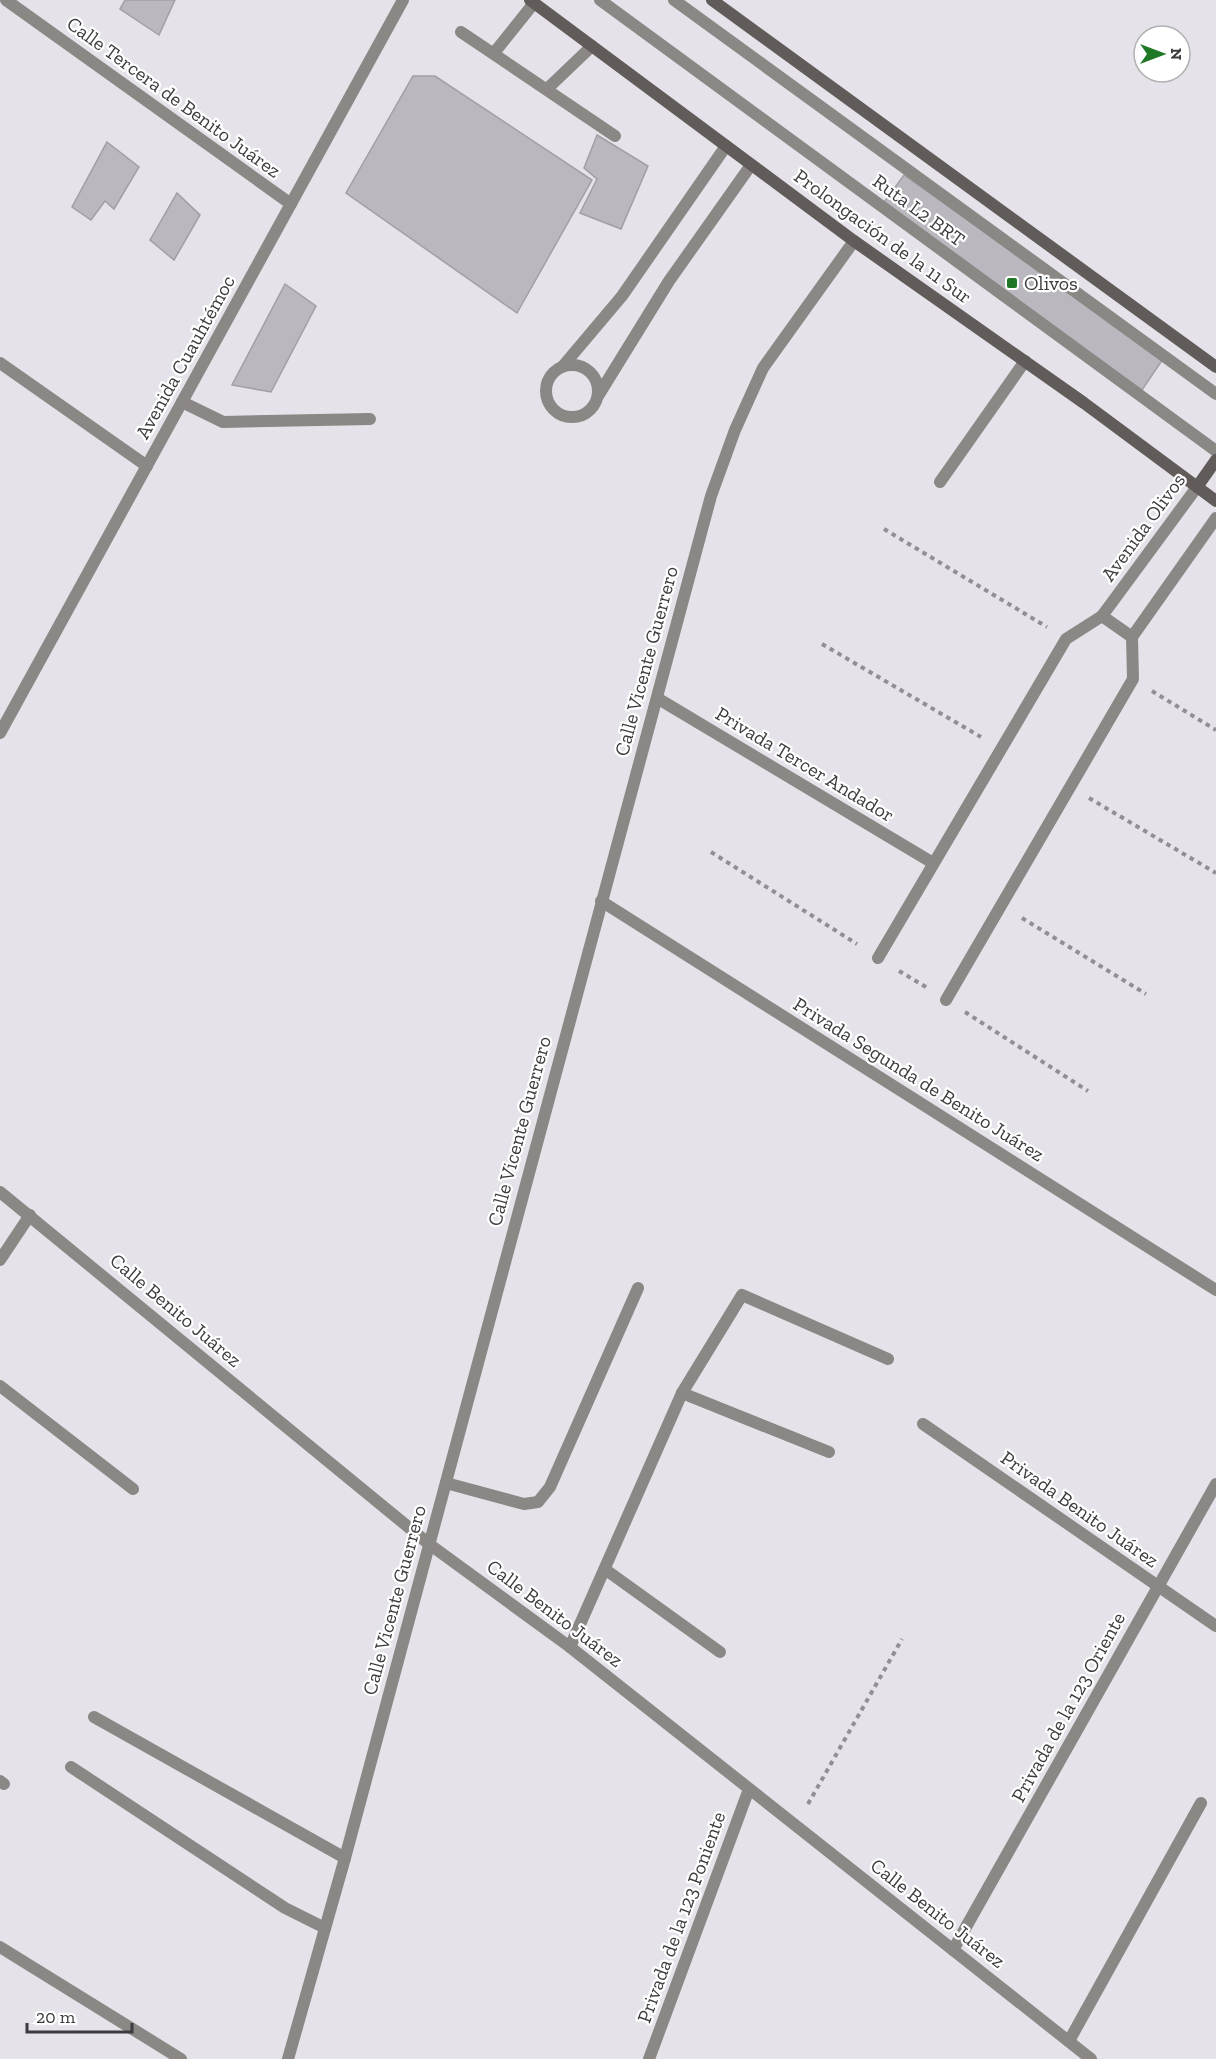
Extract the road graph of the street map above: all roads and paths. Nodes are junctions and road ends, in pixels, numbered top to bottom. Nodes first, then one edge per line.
1 (6, 0) edge
2 (403, 0) edge
3 (600, 0) edge
4 (674, 0) edge
5 (712, 0) edge
6 (534, 1) edge
7 (461, 32) dead end
8 (592, 46) junction
9 (494, 53) junction
10 (547, 89) junction
11 (615, 136) dead end
12 (726, 146) junction
13 (751, 165) junction
14 (291, 204) junction
15 (854, 242) junction
16 (1025, 361) junction
17 (0, 363) edge
18 (562, 366) junction
19 (1216, 366) edge
20 (1216, 394) edge
21 (598, 396) junction
22 (182, 402) junction
23 (370, 419) dead end
24 (1216, 451) edge
25 (1216, 460) edge
26 (147, 466) junction
27 (940, 482) dead end
28 (1197, 487) junction
29 (1216, 501) edge
30 (1216, 518) edge
31 (884, 529) dead end
32 (1102, 616) junction
33 (1132, 637) junction
34 (1065, 639) junction
35 (822, 644) dead end
36 (1133, 679) junction
37 (657, 698) junction
38 (1216, 730) edge
39 (0, 731) edge
40 (1000, 748) junction
41 (1070, 787) junction
42 (933, 864) junction
43 (1216, 873) edge
44 (601, 901) junction
45 (1001, 905) junction
46 (878, 957) dead end
47 (1146, 994) dead end
48 (946, 1000) dead end
49 (0, 1192) edge
50 (30, 1215) junction
51 (0, 1260) edge
52 (638, 1288) dead end
53 (1216, 1290) edge
54 (888, 1359) dead end
55 (0, 1386) edge
56 (682, 1393) junction
57 (923, 1424) dead end
58 (829, 1452) dead end
59 (446, 1483) junction
60 (1216, 1484) edge
61 (133, 1489) dead end
62 (429, 1545) junction
63 (606, 1570) junction
64 (1158, 1587) junction
65 (1216, 1626) edge
66 (902, 1639) dead end
67 (570, 1647) junction
68 (720, 1652) dead end
69 (94, 1717) dead end
70 (71, 1767) dead end
71 (749, 1789) junction
72 (1201, 1803) dead end
73 (796, 1826) junction
74 (345, 1858) junction
75 (325, 1928) junction
76 (0, 1947) edge
77 (953, 1950) junction
78 (1069, 2041) junction
79 (181, 2059) edge
80 (288, 2059) edge
81 (649, 2059) edge
82 (1091, 2059) edge

1 - 14 street, Calle Tercera de Benito Juárez
2 - 14 street, Avenida Cuauhtémoc
3 - 24 street, Ruta L2 BRT
4 - 20 street, Ruta L2 BRT
5 - 19 main road
6 - 8 main road, Prolongación de la 11 Sur
6 - 9 street
7 - 9 street
8 - 10 street
8 - 12 main road, Prolongación de la 11 Sur
9 - 10 street
10 - 11 street
12 - 13 main road, Prolongación de la 11 Sur
12 - 18 street
13 - 15 main road, Prolongación de la 11 Sur
13 - 21 street
14 - 22 street, Avenida Cuauhtémoc
15 - 16 main road, Prolongación de la 11 Sur
15 - 37 street, Calle Vicente Guerrero
16 - 27 street
16 - 28 main road, Prolongación de la 11 Sur
17 - 26 street
18 - 21 street
18 - 21 street
22 - 23 street
22 - 26 street, Avenida Cuauhtémoc
25 - 28 main road, Avenida Olivos
26 - 39 street, Avenida Cuauhtémoc
28 - 29 main road, Prolongación de la 11 Sur
28 - 32 street, Avenida Olivos
30 - 33 street
31 - 34 path
32 - 33 street
32 - 34 street
33 - 36 street
34 - 40 street
35 - 40 path
36 - 38 path
36 - 41 street
37 - 42 street, Privada Tercer Andador
37 - 44 street, Calle Vicente Guerrero
40 - 42 street
41 - 43 path
41 - 45 street
42 - 46 street
44 - 53 street, Privada Segunda de Benito Juárez
44 - 59 street, Calle Vicente Guerrero
45 - 47 path
45 - 48 street
49 - 50 street, Calle Benito Juárez
50 - 51 street
50 - 62 street, Calle Benito Juárez
52 - 59 street
54 - 56 street
55 - 61 street
56 - 58 street
56 - 63 street
57 - 64 street, Privada Benito Juárez
59 - 62 street, Calle Vicente Guerrero
60 - 64 street, Privada de la 123 Oriente
62 - 67 street, Calle Benito Juárez
62 - 74 street, Calle Vicente Guerrero
63 - 67 street
63 - 68 street
64 - 65 street, Privada Benito Juárez
64 - 77 street, Privada de la 123 Oriente
66 - 73 path
67 - 71 street, Calle Benito Juárez
69 - 74 street
70 - 75 street
71 - 73 street, Calle Benito Juárez
71 - 81 street, Privada de la 123 Poniente
72 - 78 street
73 - 77 street, Calle Benito Juárez
74 - 75 street, Calle Vicente Guerrero
75 - 80 street, Calle Vicente Guerrero
76 - 79 street
77 - 78 street, Calle Benito Juárez
78 - 82 street, Calle Benito Juárez

